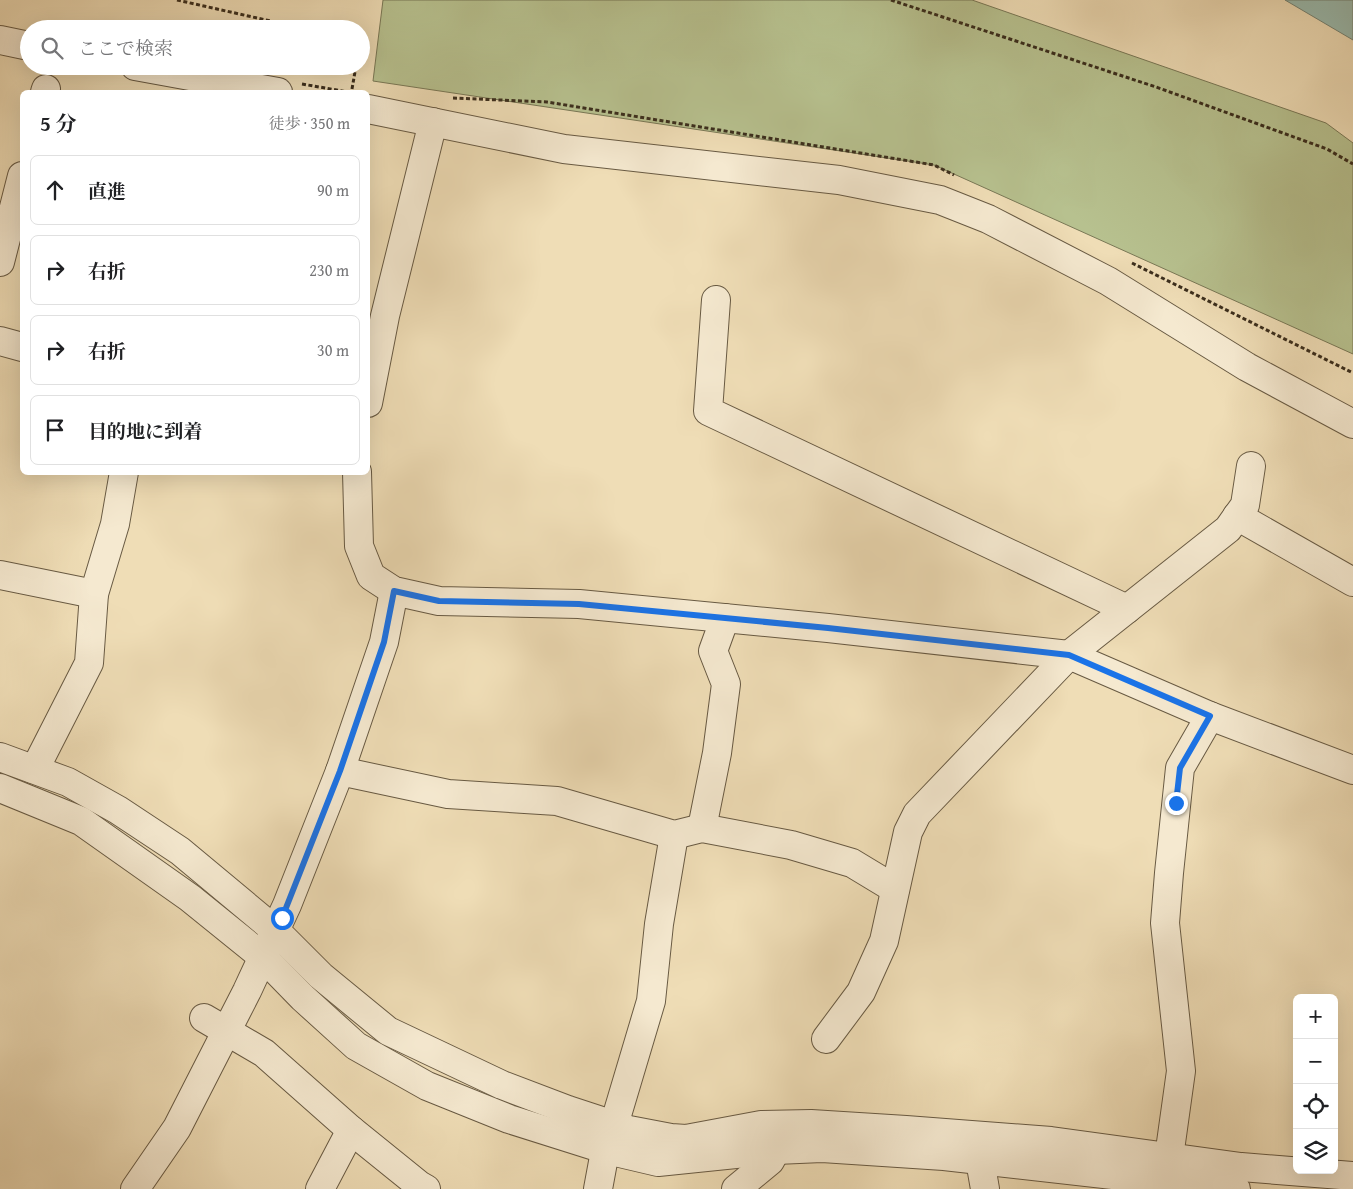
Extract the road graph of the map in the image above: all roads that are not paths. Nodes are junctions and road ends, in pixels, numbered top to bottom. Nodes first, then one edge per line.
1 (0, 40) edge
2 (20, 44) edge
3 (184, 75) edge
4 (267, 90) edge
5 (370, 109) edge
6 (433, 122) junction
7 (13, 189) edge
8 (0, 262) edge
9 (716, 300) dead end
10 (0, 341) edge
11 (20, 346) edge
12 (370, 393) edge
13 (1353, 424) edge
14 (1251, 466) dead end
15 (123, 475) edge
16 (358, 475) edge
17 (1237, 516) junction
18 (0, 575) edge
19 (1353, 582) edge
20 (394, 591) junction
21 (94, 594) junction
22 (1127, 609) junction
23 (724, 618) junction
24 (1069, 655) junction
25 (1210, 716) junction
26 (0, 757) edge
27 (33, 769) junction
28 (1353, 770) edge
29 (340, 771) junction
30 (0, 788) edge
31 (702, 828) junction
32 (674, 835) junction
33 (896, 889) junction
34 (276, 931) junction
35 (263, 957) junction
36 (215, 1025) junction
37 (826, 1039) dead end
38 (790, 1124) junction
39 (351, 1130) junction
40 (611, 1138) junction
41 (984, 1148) junction
42 (776, 1150) junction
43 (1169, 1157) junction
44 (1353, 1176) edge
45 (1217, 1182) edge
46 (135, 1189) edge
47 (320, 1189) edge
48 (426, 1189) edge
49 (598, 1189) edge
50 (736, 1189) edge
51 (985, 1189) edge

1 - 2 street
3 - 4 street
5 - 6 street
6 - 12 street
6 - 13 street
7 - 8 street
9 - 22 street
10 - 11 street
14 - 17 street
15 - 21 street
16 - 20 street
17 - 19 street
17 - 22 street
18 - 21 street
20 - 23 street
20 - 29 street
21 - 27 street
22 - 24 street
23 - 24 street
23 - 31 street
24 - 25 street
24 - 33 street
25 - 28 street
25 - 43 street
26 - 27 street
27 - 34 street
29 - 32 street
29 - 34 street
30 - 35 street
31 - 32 street
31 - 33 street
32 - 40 street
33 - 37 street
34 - 35 street
34 - 40 street
35 - 36 street
35 - 40 street
36 - 39 street
36 - 46 street
38 - 40 street
38 - 41 street
38 - 42 street
39 - 47 street
39 - 48 street
40 - 42 street
40 - 49 street
41 - 42 street
41 - 43 street
41 - 45 street
41 - 51 street
42 - 50 street
43 - 45 street
44 - 45 street

